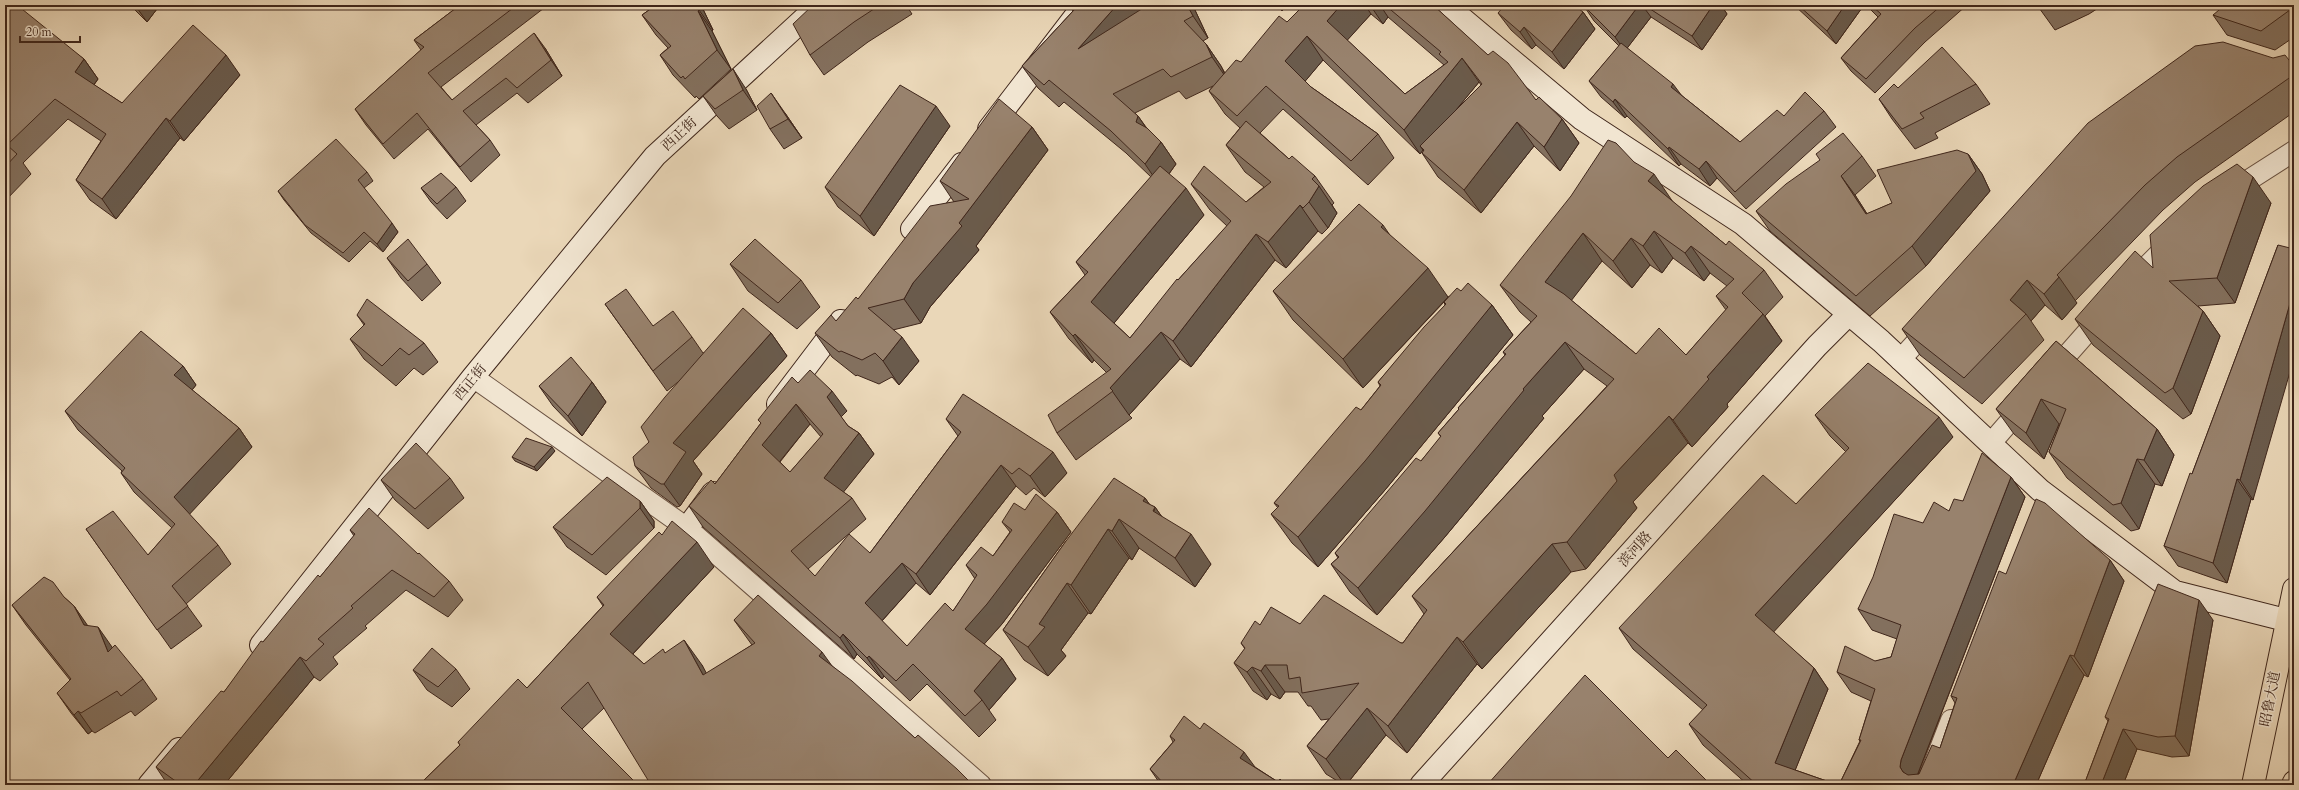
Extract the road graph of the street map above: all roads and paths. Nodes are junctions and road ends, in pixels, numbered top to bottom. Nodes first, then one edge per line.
1 (819, 5) edge
2 (1084, 5) edge
3 (1446, 5) edge
4 (2294, 150) edge
5 (2214, 202) edge
6 (2184, 229) edge
7 (900, 245) edge
8 (851, 308) edge
9 (1942, 313) edge
10 (1849, 314) junction
11 (1900, 360) junction
12 (473, 377) junction
13 (764, 422) edge
14 (1990, 443) junction
15 (723, 478) edge
16 (687, 528) junction
17 (649, 568) edge
18 (2294, 589) edge
19 (2286, 620) junction
20 (247, 662) edge
21 (1957, 704) edge
22 (193, 731) edge
23 (2294, 782) edge
24 (150, 785) edge
25 (981, 785) edge
26 (1421, 785) edge
27 (1926, 785) edge
28 (2253, 785) edge
29 (2293, 785) edge

1 - 12 street, 西正街
2 - 7 street
3 - 10 street
4 - 5 street
6 - 14 street
8 - 13 street
9 - 11 street
10 - 11 street
10 - 26 street, 滨河路
11 - 14 street
12 - 16 street
12 - 20 street, 西正街
14 - 19 street
15 - 16 street
16 - 17 street
16 - 25 street
18 - 19 highway, 昭鲁大道
19 - 28 highway, 昭鲁大道
21 - 27 street
22 - 24 street
23 - 29 highway

